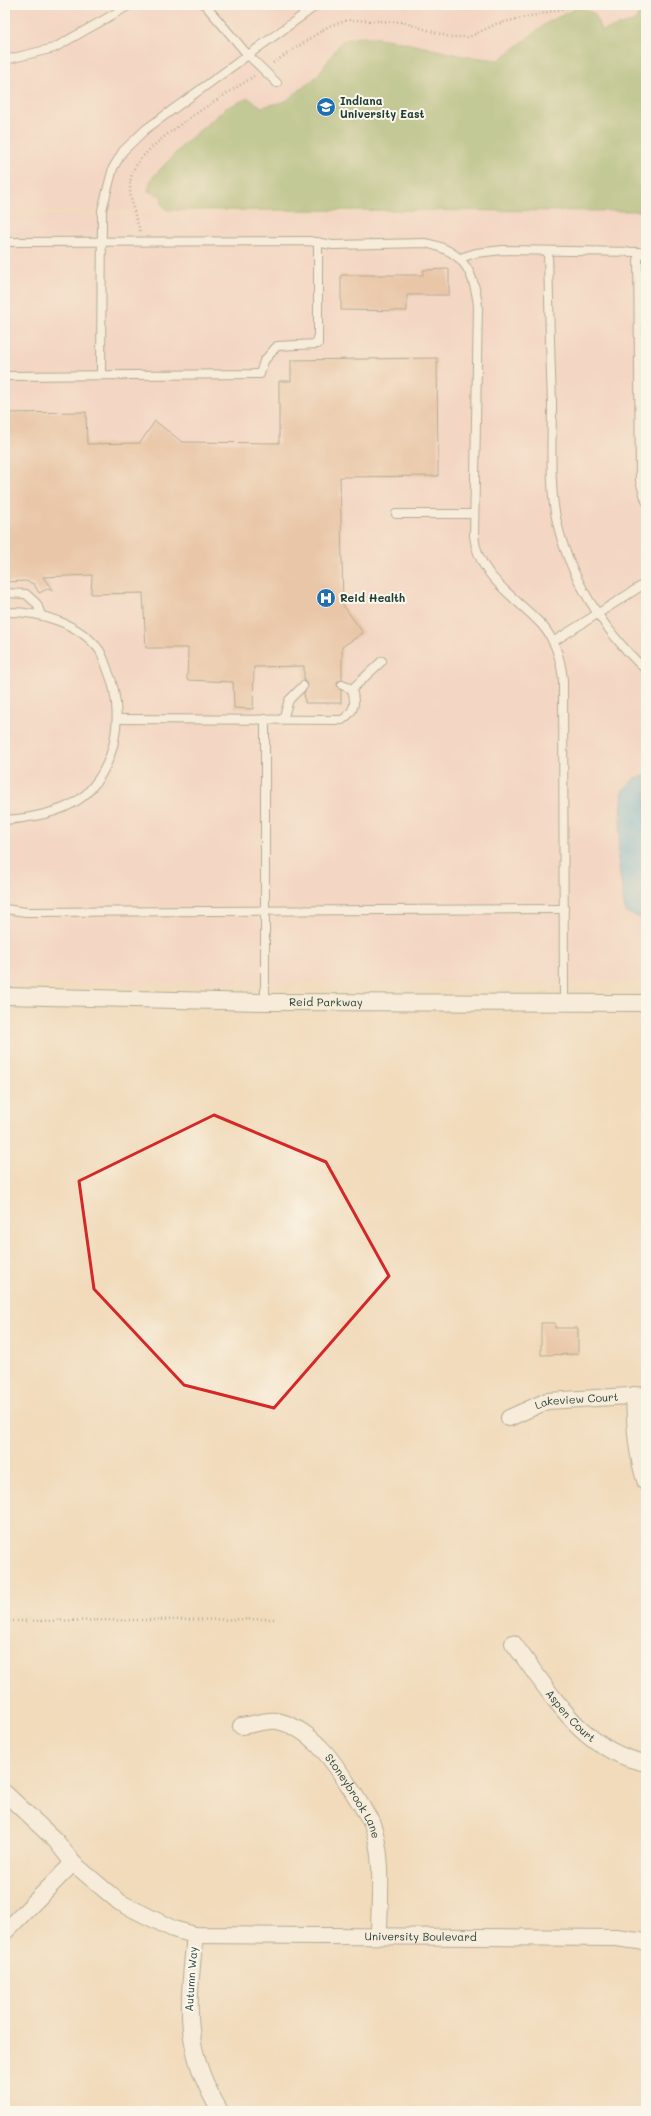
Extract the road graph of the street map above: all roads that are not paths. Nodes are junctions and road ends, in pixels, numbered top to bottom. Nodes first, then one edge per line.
1 (130, 5) edge
2 (205, 5) edge
3 (317, 5) edge
4 (248, 55) junction
5 (5, 60) edge
6 (277, 83) dead end
7 (5, 242) edge
8 (101, 242) junction
9 (318, 242) junction
10 (548, 251) junction
11 (642, 253) edge
12 (460, 258) junction
13 (101, 375) junction
14 (5, 376) edge
15 (646, 501) edge
16 (396, 514) dead end
17 (474, 514) junction
18 (646, 582) edge
19 (5, 593) edge
20 (5, 612) edge
21 (597, 614) junction
22 (42, 615) junction
23 (554, 642) junction
24 (382, 662) dead end
25 (646, 670) edge
26 (342, 685) dead end
27 (303, 686) dead end
28 (352, 689) junction
29 (117, 719) junction
30 (265, 719) junction
31 (283, 719) junction
32 (5, 820) edge
33 (5, 909) edge
34 (564, 909) junction
35 (266, 911) junction
36 (5, 996) edge
37 (265, 1002) junction
38 (646, 1003) edge
39 (564, 1004) junction
40 (640, 1395) edge
41 (509, 1418) dead end
42 (646, 1484) edge
43 (513, 1643) dead end
44 (241, 1726) dead end
45 (646, 1764) edge
46 (5, 1793) edge
47 (73, 1862) junction
48 (5, 1932) edge
49 (195, 1935) junction
50 (379, 1936) junction
51 (646, 1942) edge
52 (220, 2111) edge

1 - 5 lane
2 - 4 lane
3 - 4 lane
4 - 6 lane
4 - 8 lane
7 - 8 lane
8 - 9 lane
8 - 13 lane
9 - 12 lane
9 - 13 lane
10 - 11 lane
10 - 12 lane
10 - 21 lane
11 - 15 lane
12 - 17 lane
13 - 14 lane
16 - 17 lane
17 - 23 lane
18 - 21 lane
19 - 22 lane
20 - 22 lane
21 - 23 lane
21 - 25 lane
22 - 29 lane
23 - 34 lane
24 - 28 lane
26 - 28 lane
27 - 31 lane
28 - 31 lane
29 - 30 lane
29 - 32 lane
30 - 31 lane
30 - 35 lane
33 - 35 lane
34 - 35 lane
34 - 39 lane
35 - 37 lane
36 - 37 street, Reid Parkway
37 - 39 street, Reid Parkway
38 - 39 street, Reid Parkway
40 - 41 street, Lakeview Court
40 - 42 street
43 - 45 street, Aspen Court
44 - 50 street, Stoneybrook Lane
46 - 47 street
47 - 48 street
47 - 49 street, Autumn Way
49 - 50 street, University Boulevard
49 - 52 street, Autumn Way
50 - 51 street, University Boulevard

